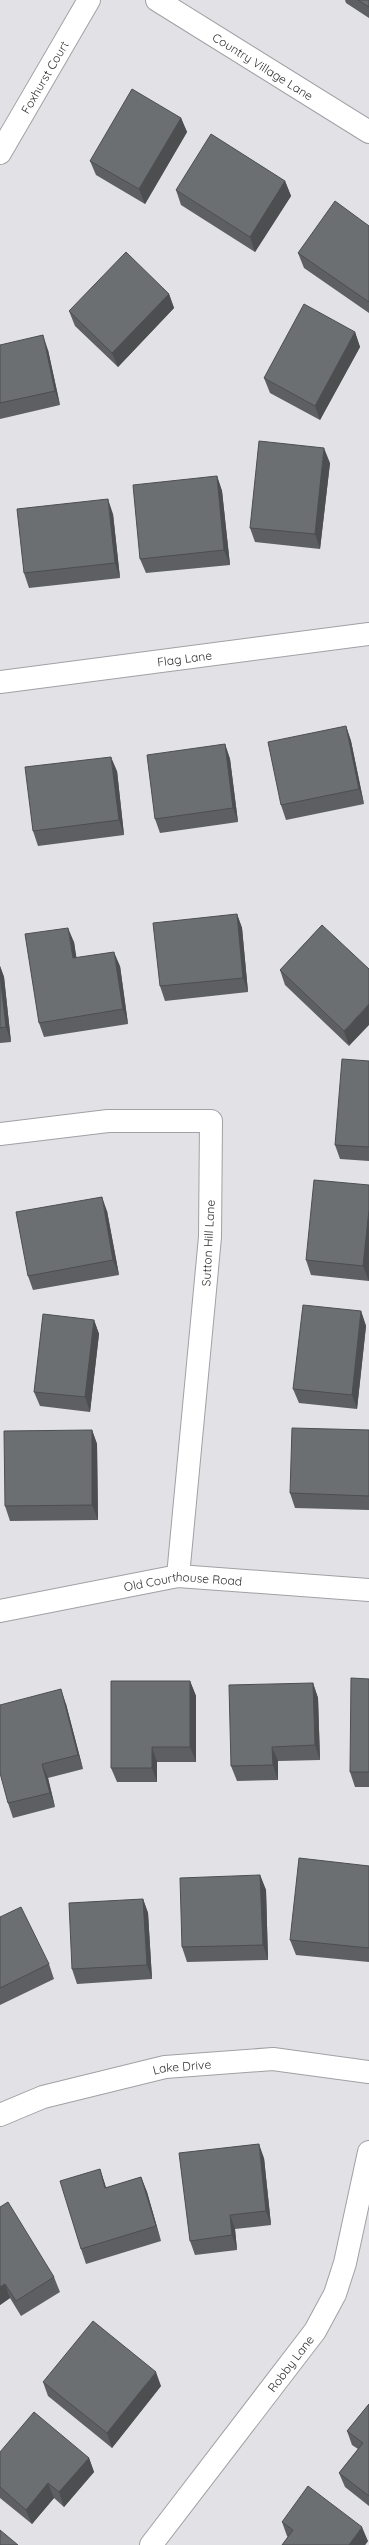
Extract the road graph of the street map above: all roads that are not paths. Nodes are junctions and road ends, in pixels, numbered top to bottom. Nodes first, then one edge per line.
1 (89, 0) edge
2 (157, 0) edge
3 (369, 132) edge
4 (0, 154) edge
5 (369, 634) edge
6 (0, 682) edge
7 (0, 1134) edge
8 (178, 1576) junction
9 (369, 1590) edge
10 (0, 1611) edge
11 (369, 2072) edge
12 (0, 2115) edge
13 (369, 2152) edge
14 (151, 2545) edge

1 - 4 street, Foxhurst Court
2 - 3 street, Country Village Lane
5 - 6 street, Flag Lane
7 - 8 street, Sutton Hill Lane
8 - 9 street, Old Courthouse Road
8 - 10 street, Old Courthouse Road
11 - 12 street, Lake Drive
13 - 14 street, Robby Lane

